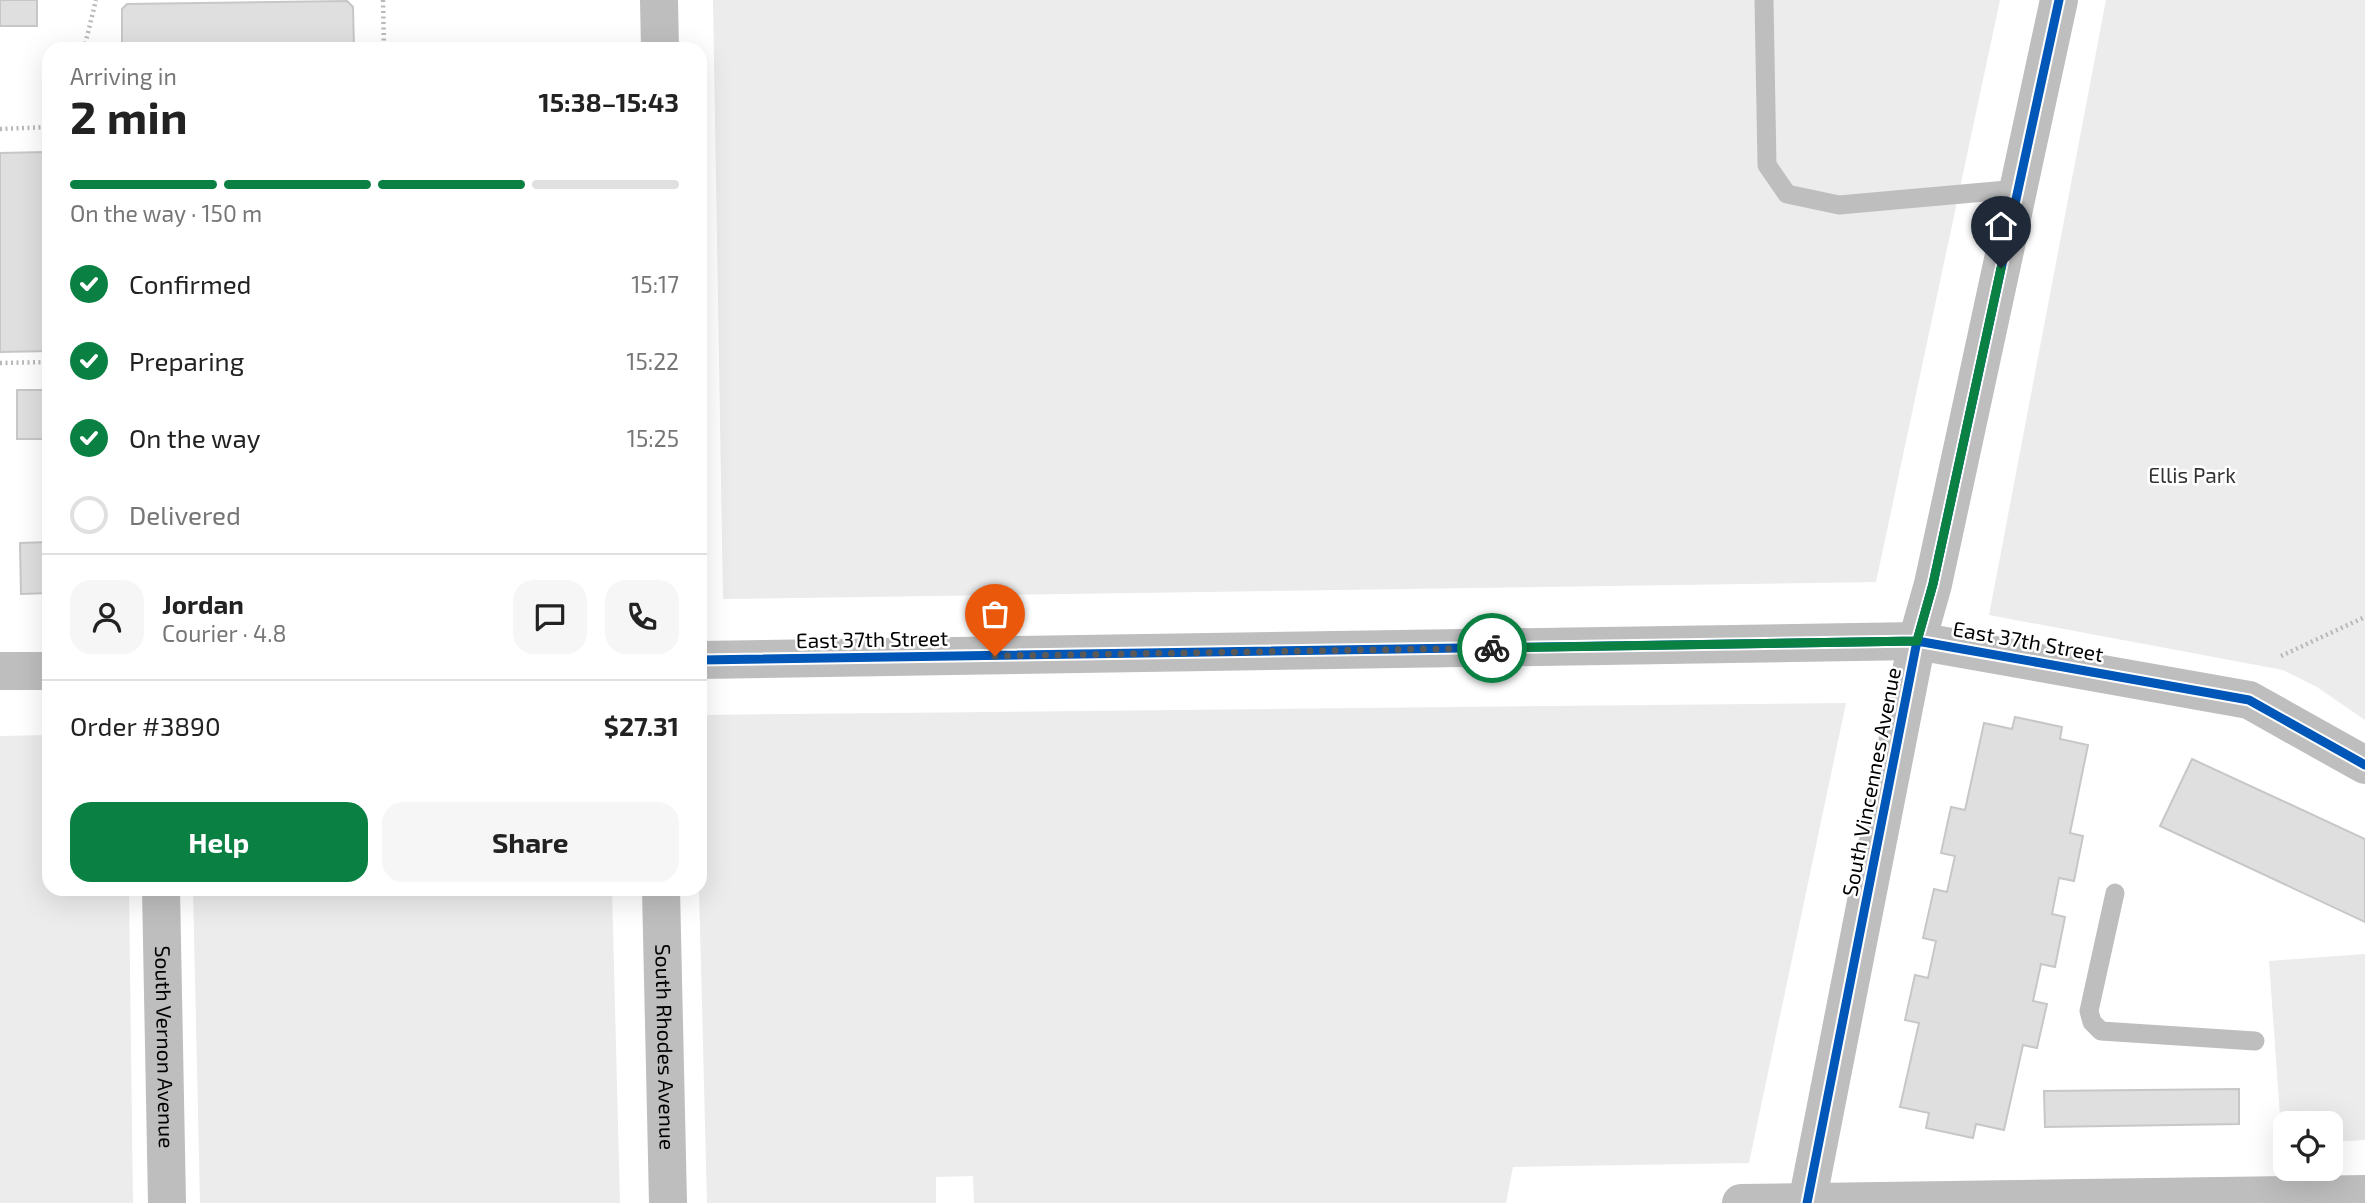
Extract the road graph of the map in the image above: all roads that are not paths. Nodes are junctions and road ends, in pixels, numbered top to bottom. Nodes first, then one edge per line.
1 (659, 0) edge
2 (1765, 0) edge
3 (2059, 0) edge
4 (660, 42) edge
5 (2018, 189) junction
6 (1917, 641) junction
7 (707, 660) edge
8 (0, 671) edge
9 (42, 671) edge
10 (2365, 765) edge
11 (2115, 893) dead end
12 (161, 896) edge
13 (661, 896) edge
14 (2255, 1041) dead end
15 (2365, 1194) edge
16 (2043, 1201) edge
17 (1807, 1202) edge
18 (167, 1203) edge
19 (668, 1203) edge
20 (1741, 1203) edge

1 - 4 street
2 - 5 lane
3 - 5 street, South Vincennes Avenue
5 - 6 street, South Vincennes Avenue
6 - 7 street, East 37th Street
6 - 10 street, East 37th Street
6 - 17 street, South Vincennes Avenue
8 - 9 street
11 - 14 lane
12 - 18 street, South Vernon Avenue
13 - 19 street, South Rhodes Avenue
15 - 16 street
16 - 17 street
17 - 20 street

